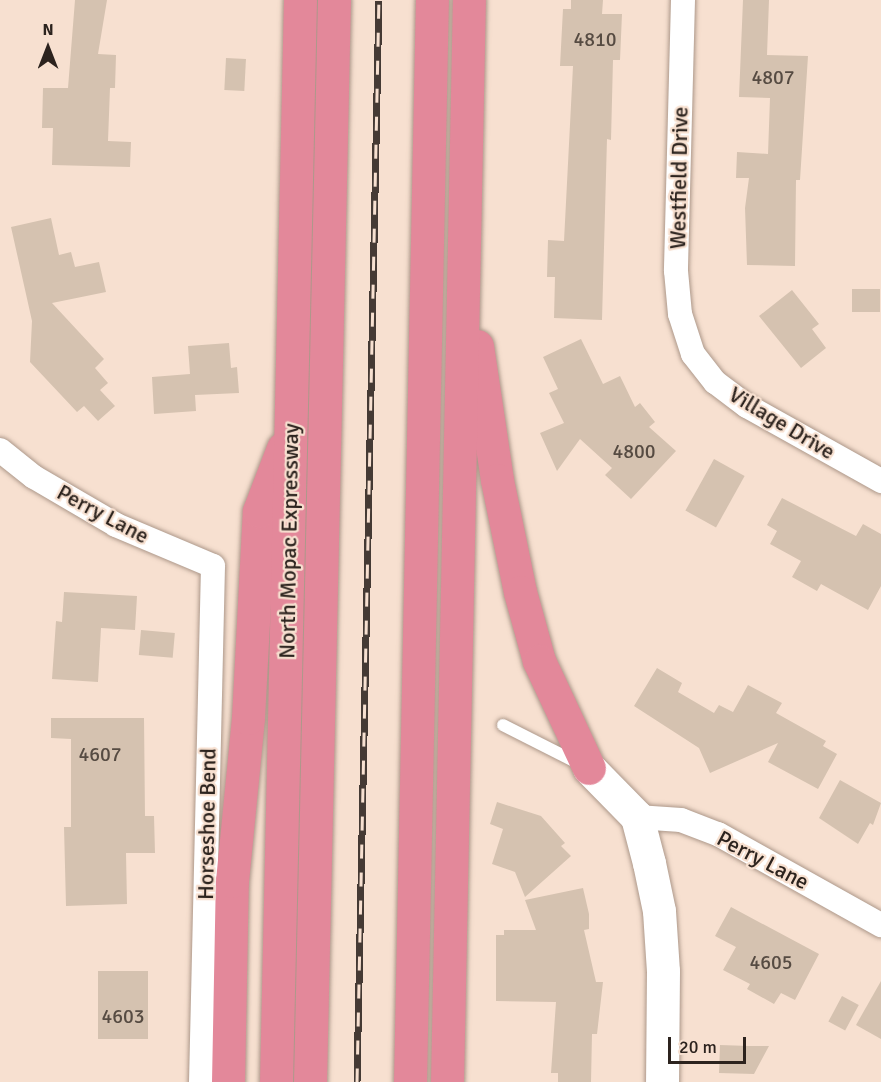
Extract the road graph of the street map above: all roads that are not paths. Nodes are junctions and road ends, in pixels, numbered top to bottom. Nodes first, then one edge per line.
1 (300, 0) edge
2 (333, 0) edge
3 (432, 0) edge
4 (469, 0) edge
5 (683, 0) edge
6 (464, 262) junction
7 (693, 354) joint
8 (292, 421) junction
9 (0, 450) edge
10 (881, 481) edge
11 (213, 566) joint
12 (503, 725) dead end
13 (589, 768) junction
14 (637, 818) junction
15 (881, 925) edge
16 (201, 1082) edge
17 (228, 1082) edge
18 (276, 1082) edge
19 (310, 1082) edge
20 (410, 1082) edge
21 (447, 1082) edge
22 (662, 1082) edge

1 - 8 highway, North Mopac Expressway
2 - 19 highway
3 - 20 highway
4 - 6 highway
5 - 7 street, Westfield Drive
6 - 13 highway
6 - 21 highway
7 - 10 street, Village Drive
8 - 17 highway
8 - 18 highway, North Mopac Expressway
9 - 11 street, Perry Lane
11 - 16 street, Horseshoe Bend
12 - 13 lane
13 - 14 main road
14 - 15 street, Perry Lane
14 - 22 main road

